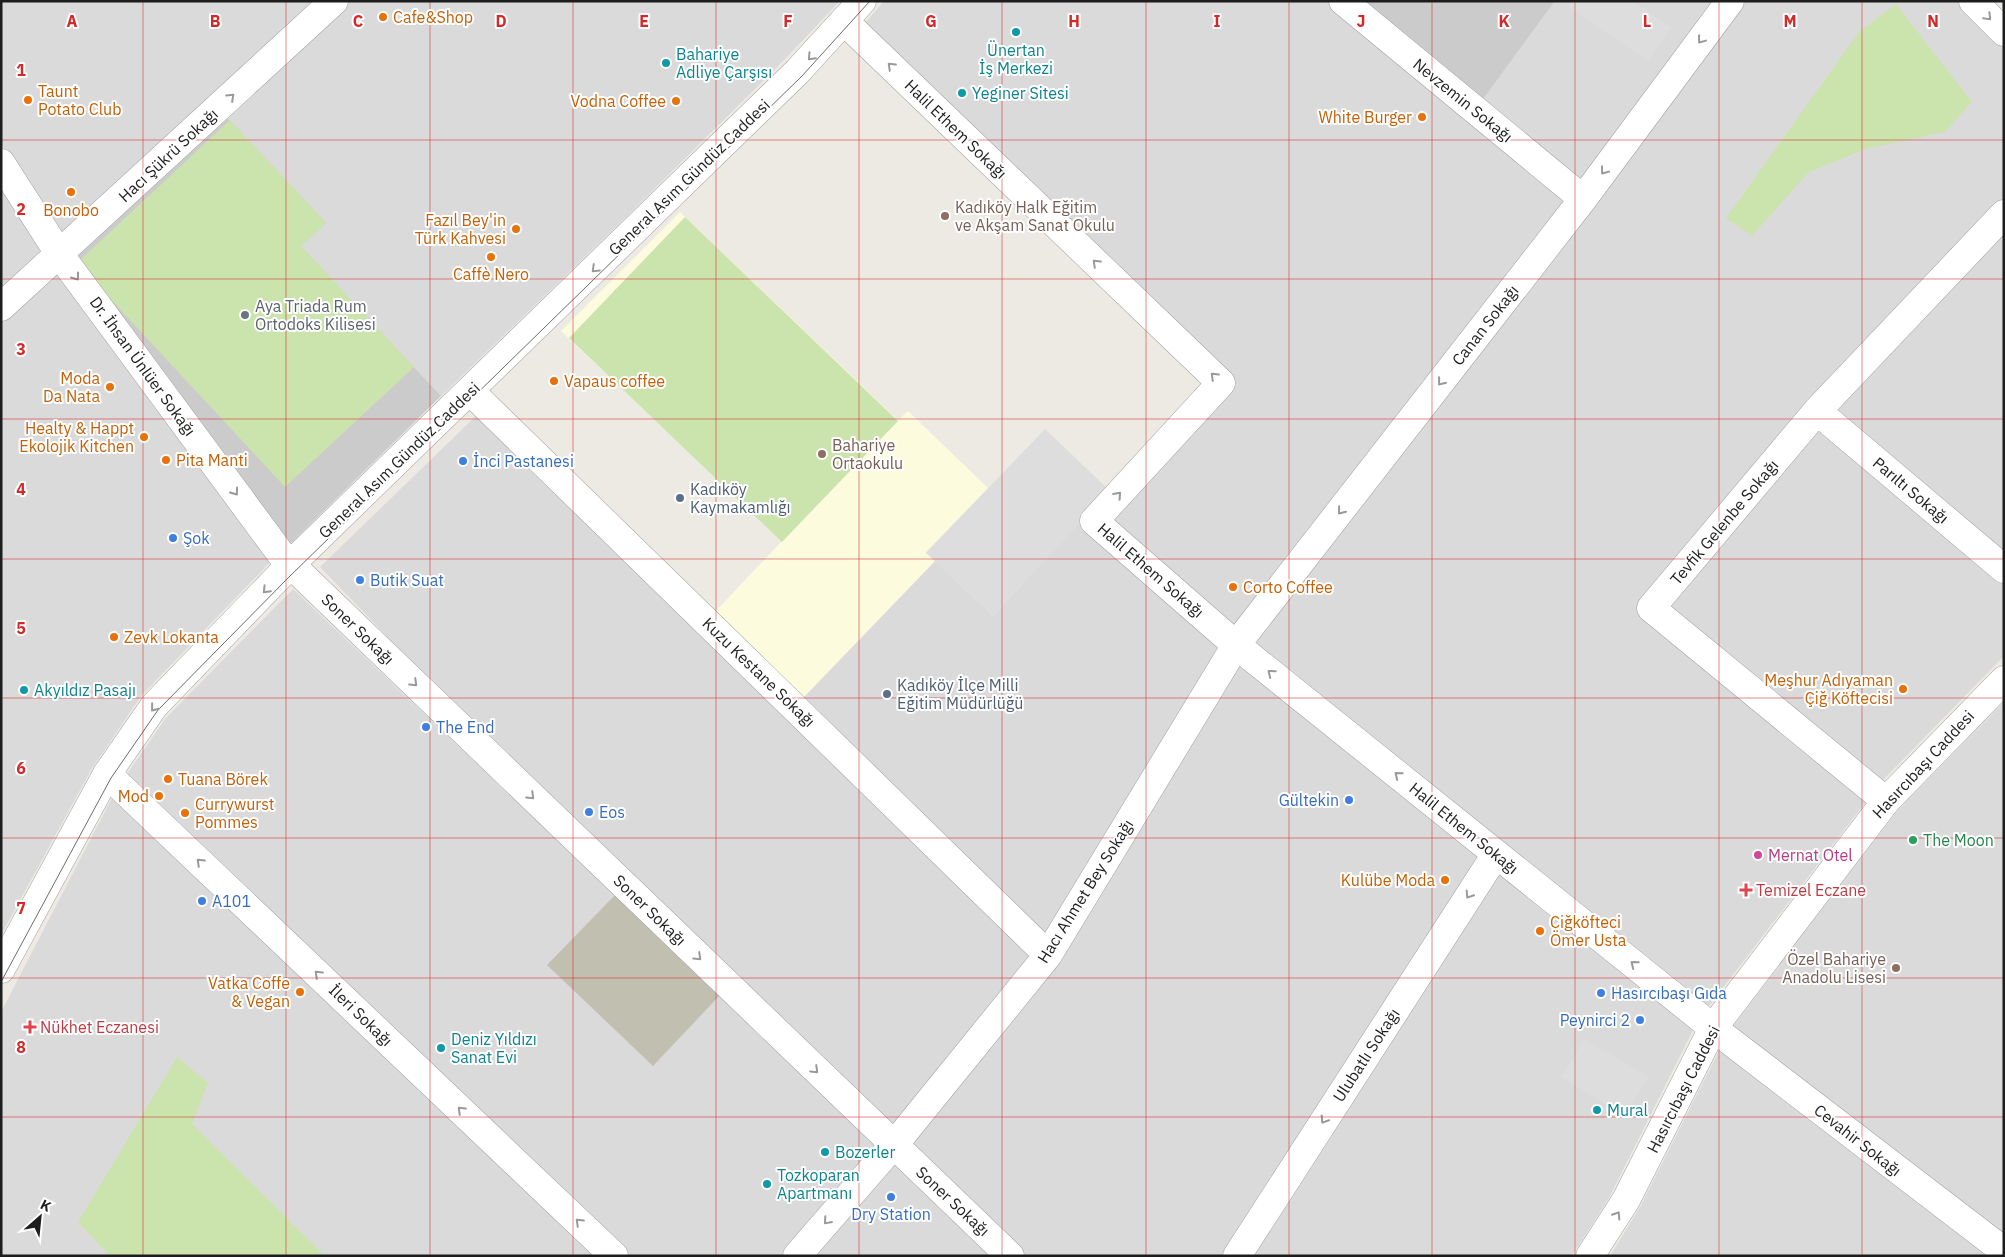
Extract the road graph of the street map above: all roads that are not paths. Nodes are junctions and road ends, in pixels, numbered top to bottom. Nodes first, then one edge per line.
1 (334, 1) edge
2 (862, 1) edge
3 (1343, 1) edge
4 (1730, 1) edge
5 (1972, 1) edge
6 (844, 21) junction
7 (2004, 32) edge
8 (1, 163) edge
9 (1584, 199) junction
10 (2004, 214) edge
11 (60, 255) junction
12 (1, 307) edge
13 (470, 391) junction
14 (1817, 411) junction
15 (291, 564) junction
16 (2004, 569) edge
17 (1236, 646) junction
18 (2004, 680) edge
19 (107, 774) junction
20 (1886, 801) junction
21 (1496, 854) junction
22 (1048, 955) junction
23 (1, 969) edge
24 (1713, 1028) junction
25 (893, 1145) junction
26 (2004, 1251) edge
27 (614, 1256) edge
28 (797, 1256) edge
29 (1010, 1256) edge
30 (1237, 1256) edge
31 (1590, 1256) edge

11 -> 1 street, Hacı Şükrü Sokağı
2 - 6 street, General Asım Gündüz Caddesi
3 - 9 street, Nevzemin Sokağı
4 -> 9 street, Canan Sokağı
5 -> 7 street
6 -> 13 street, General Asım Gündüz Caddesi
17 -> 6 street, Halil Ethem Sokağı
8 - 11 street, Dr. İhsan Ünlüer Sokağı
9 -> 17 street, Canan Sokağı
10 - 14 street, Tevfik Gelenbe Sokağı
11 - 12 street, Hacı Şükrü Sokağı
11 -> 15 street, Dr. İhsan Ünlüer Sokağı
13 - 15 street, General Asım Gündüz Caddesi
13 - 22 street, Kuzu Kestane Sokağı
14 - 16 street, Parıltı Sokağı
14 - 20 street, Tevfik Gelenbe Sokağı
15 -> 19 street, General Asım Gündüz Caddesi
15 -> 25 street, Soner Sokağı
21 -> 17 street, Halil Ethem Sokağı
17 - 22 street, Hacı Ahmet Bey Sokağı
18 - 20 street, Hasırcıbaşı Caddesi
19 - 23 street, General Asım Gündüz Caddesi
27 -> 19 street, İleri Sokağı
20 - 24 street, Hasırcıbaşı Caddesi
24 -> 21 street, Halil Ethem Sokağı
21 -> 30 street, Ulubatlı Sokağı
22 - 25 street, Hacı Ahmet Bey Sokağı
24 - 26 street, Cevahir Sokağı
31 -> 24 street, Hasırcıbaşı Caddesi
25 -> 28 street, Hacı Ahmet Bey Sokağı
25 - 29 street, Soner Sokağı

